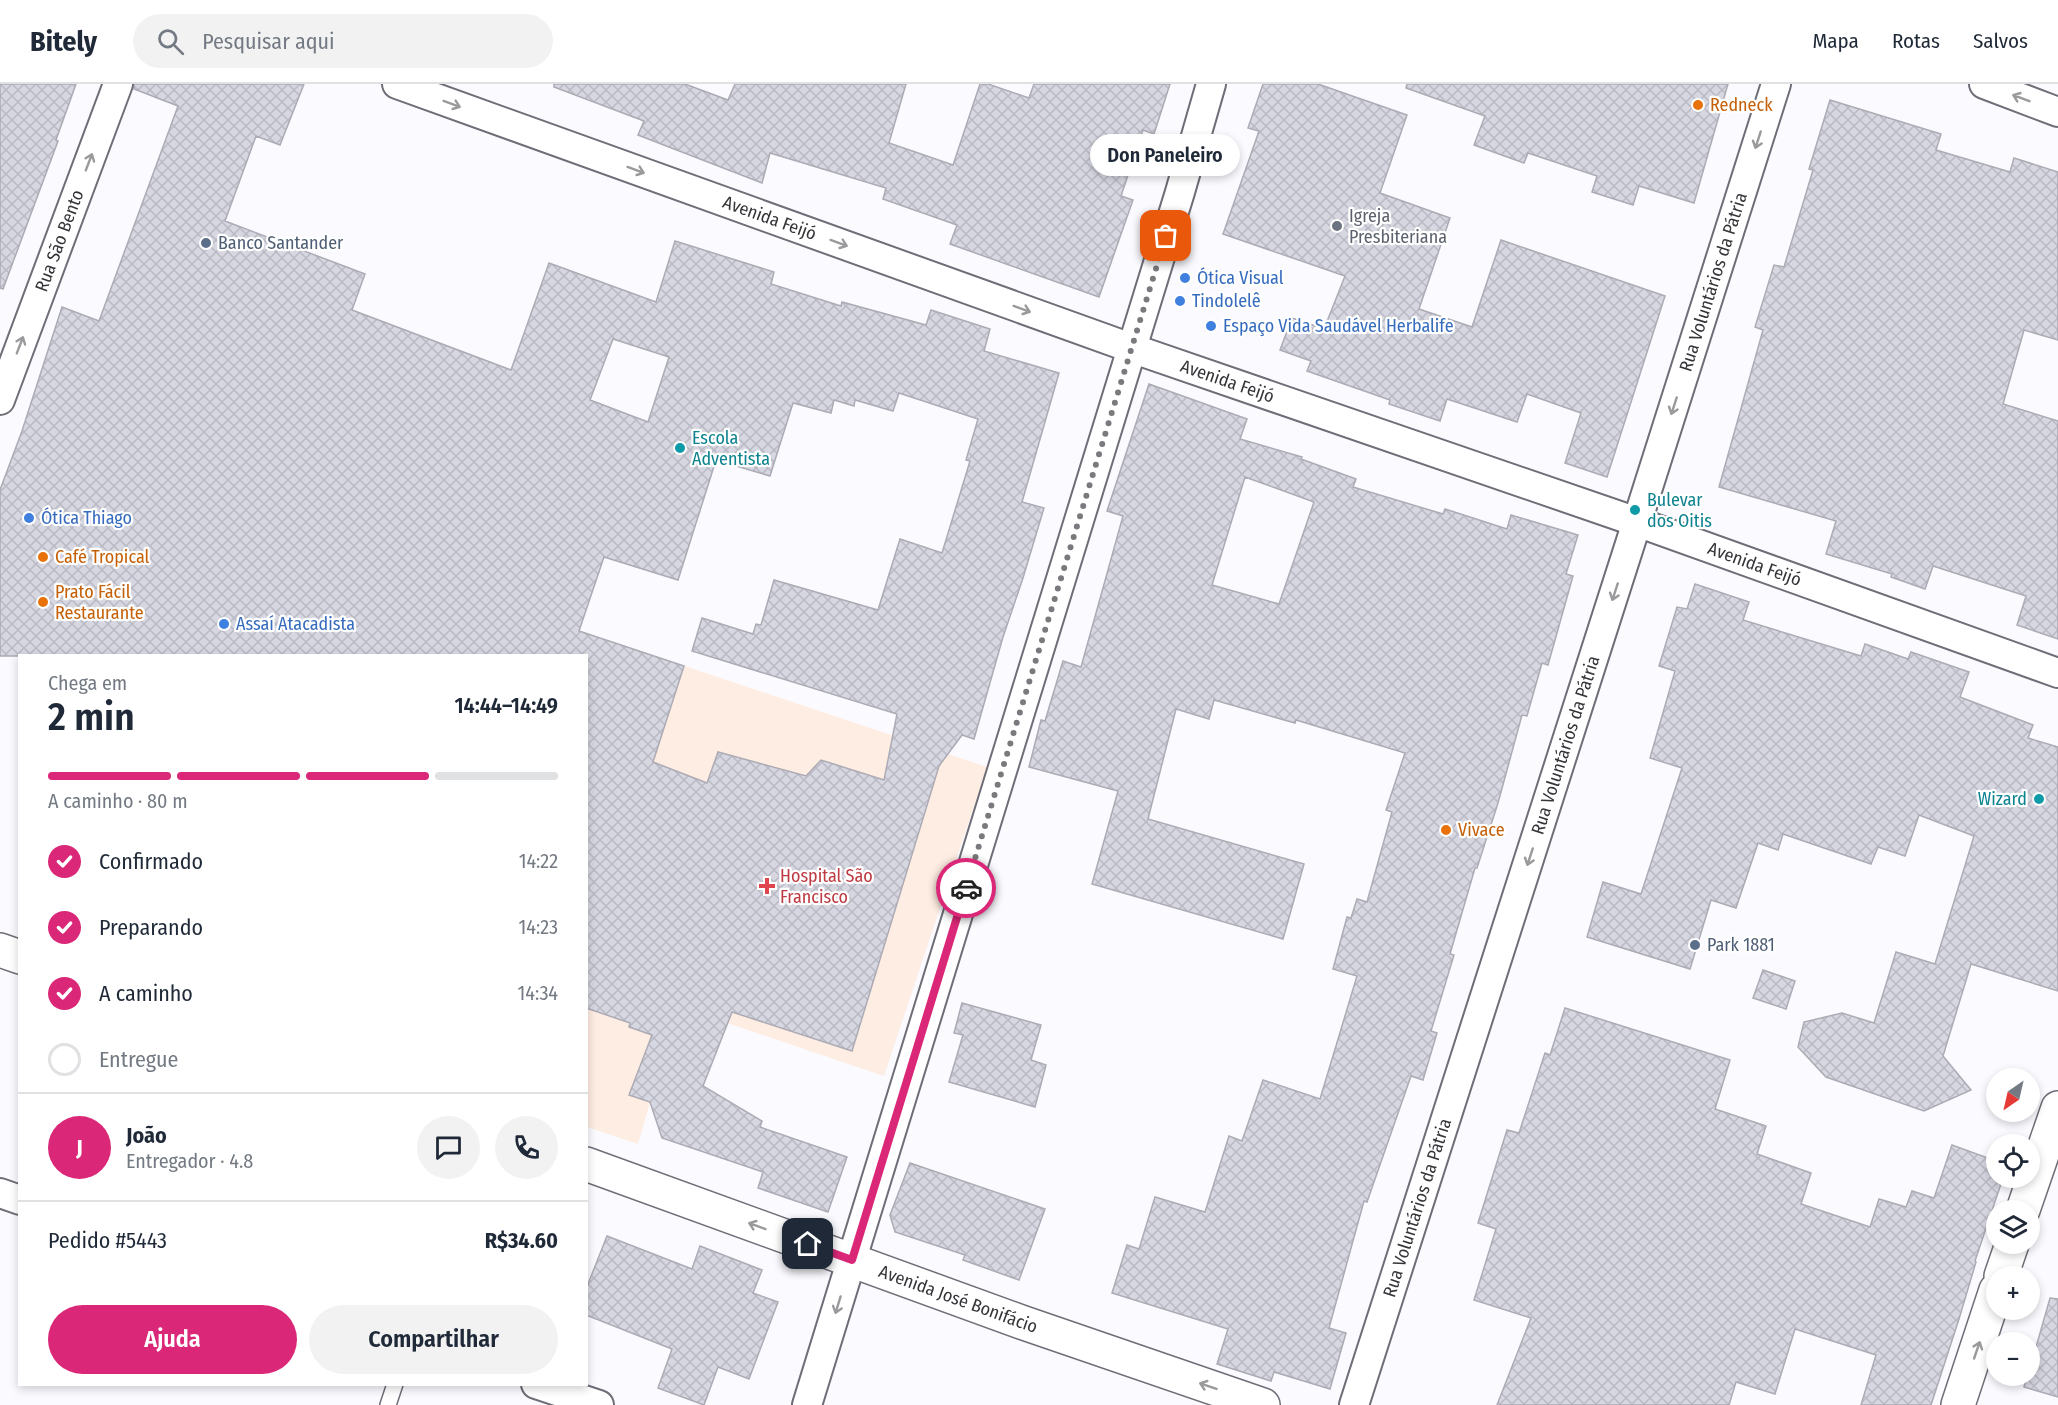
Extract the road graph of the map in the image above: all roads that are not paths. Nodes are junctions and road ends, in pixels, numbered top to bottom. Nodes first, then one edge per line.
1 (118, 84) edge
2 (397, 84) edge
3 (1211, 84) edge
4 (1776, 84) edge
5 (1984, 84) edge
6 (2058, 112) edge
7 (1131, 348) junction
8 (0, 400) edge
9 (1637, 522) junction
10 (2058, 673) edge
11 (0, 950) edge
12 (18, 956) edge
13 (2058, 1108) edge
14 (588, 1165) edge
15 (0, 1193) edge
16 (18, 1199) edge
17 (2026, 1200) edge
18 (852, 1260) junction
19 (1986, 1320) edge
20 (394, 1386) edge
21 (543, 1386) edge
22 (388, 1405) edge
23 (599, 1405) edge
24 (807, 1405) edge
25 (1263, 1405) edge
26 (1354, 1405) edge
27 (1958, 1405) edge

8 -> 1 street, Rua São Bento
2 -> 7 street, Avenida Feijó
3 - 7 street
4 -> 9 street, Rua Voluntários da Pátria
6 -> 5 street
7 - 9 street, Avenida Feijó
7 - 18 street
9 - 10 street, Avenida Feijó
9 -> 26 street, Rua Voluntários da Pátria
11 - 12 street
13 - 17 street
18 -> 14 street, Avenida José Bonifácio
15 - 16 street
18 -> 24 street
25 -> 18 street, Avenida José Bonifácio
27 -> 19 street
20 - 22 lane
21 - 23 street

